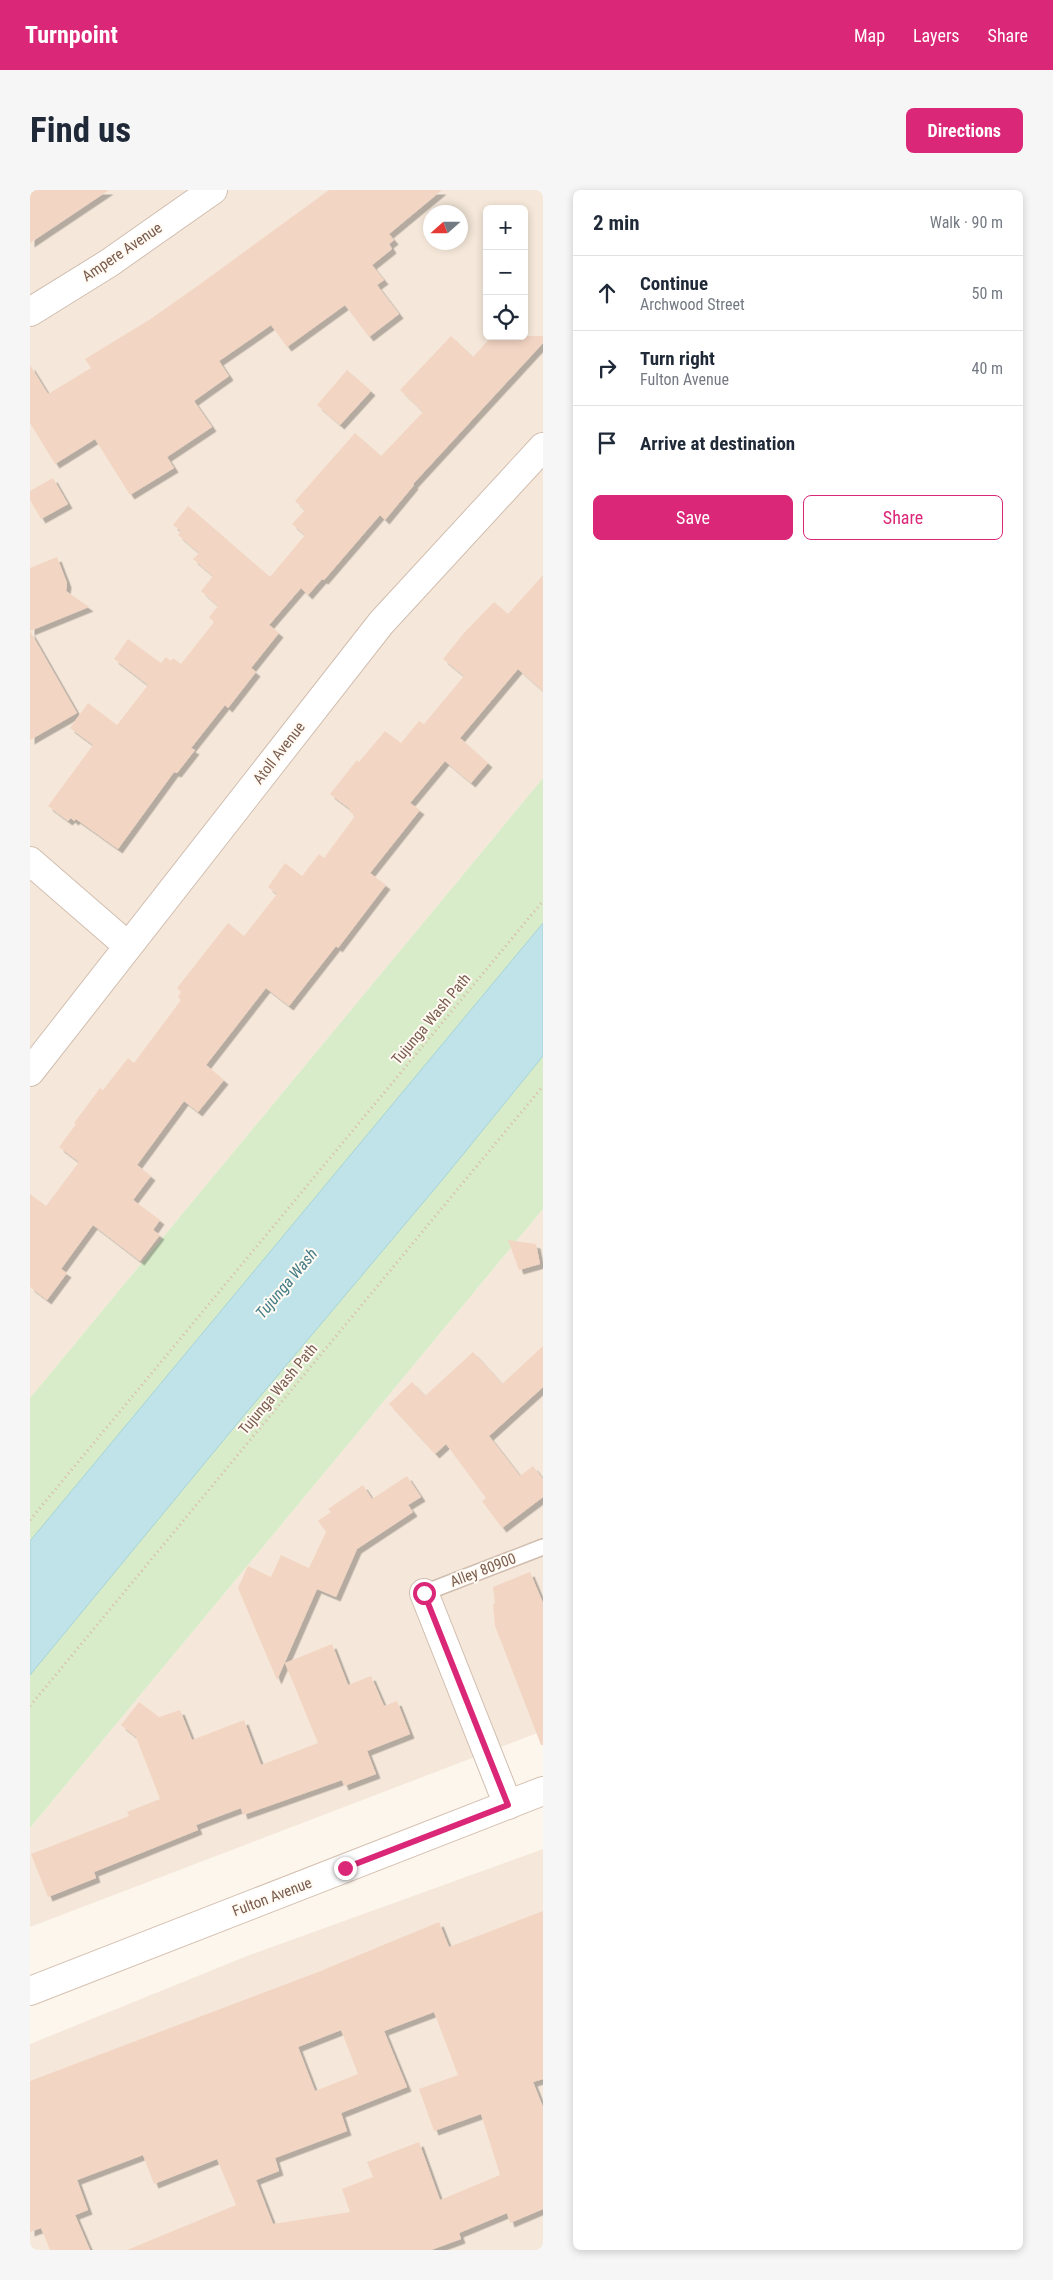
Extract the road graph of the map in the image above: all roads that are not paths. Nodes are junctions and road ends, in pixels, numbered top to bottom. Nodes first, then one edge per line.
1 (213, 190) edge
2 (30, 312) edge
3 (543, 447) edge
4 (30, 861) edge
5 (128, 946) junction
6 (30, 1072) edge
7 (543, 1547) edge
8 (424, 1593) joint
9 (543, 1792) edge
10 (508, 1805) junction
11 (30, 1991) edge

1 - 2 street, Ampere Avenue
3 - 5 street, Atoll Avenue
4 - 5 street
5 - 6 street, Atoll Avenue
7 - 8 lane, Alley 80900
8 - 10 street
9 - 10 street, Fulton Avenue
10 - 11 street, Fulton Avenue

